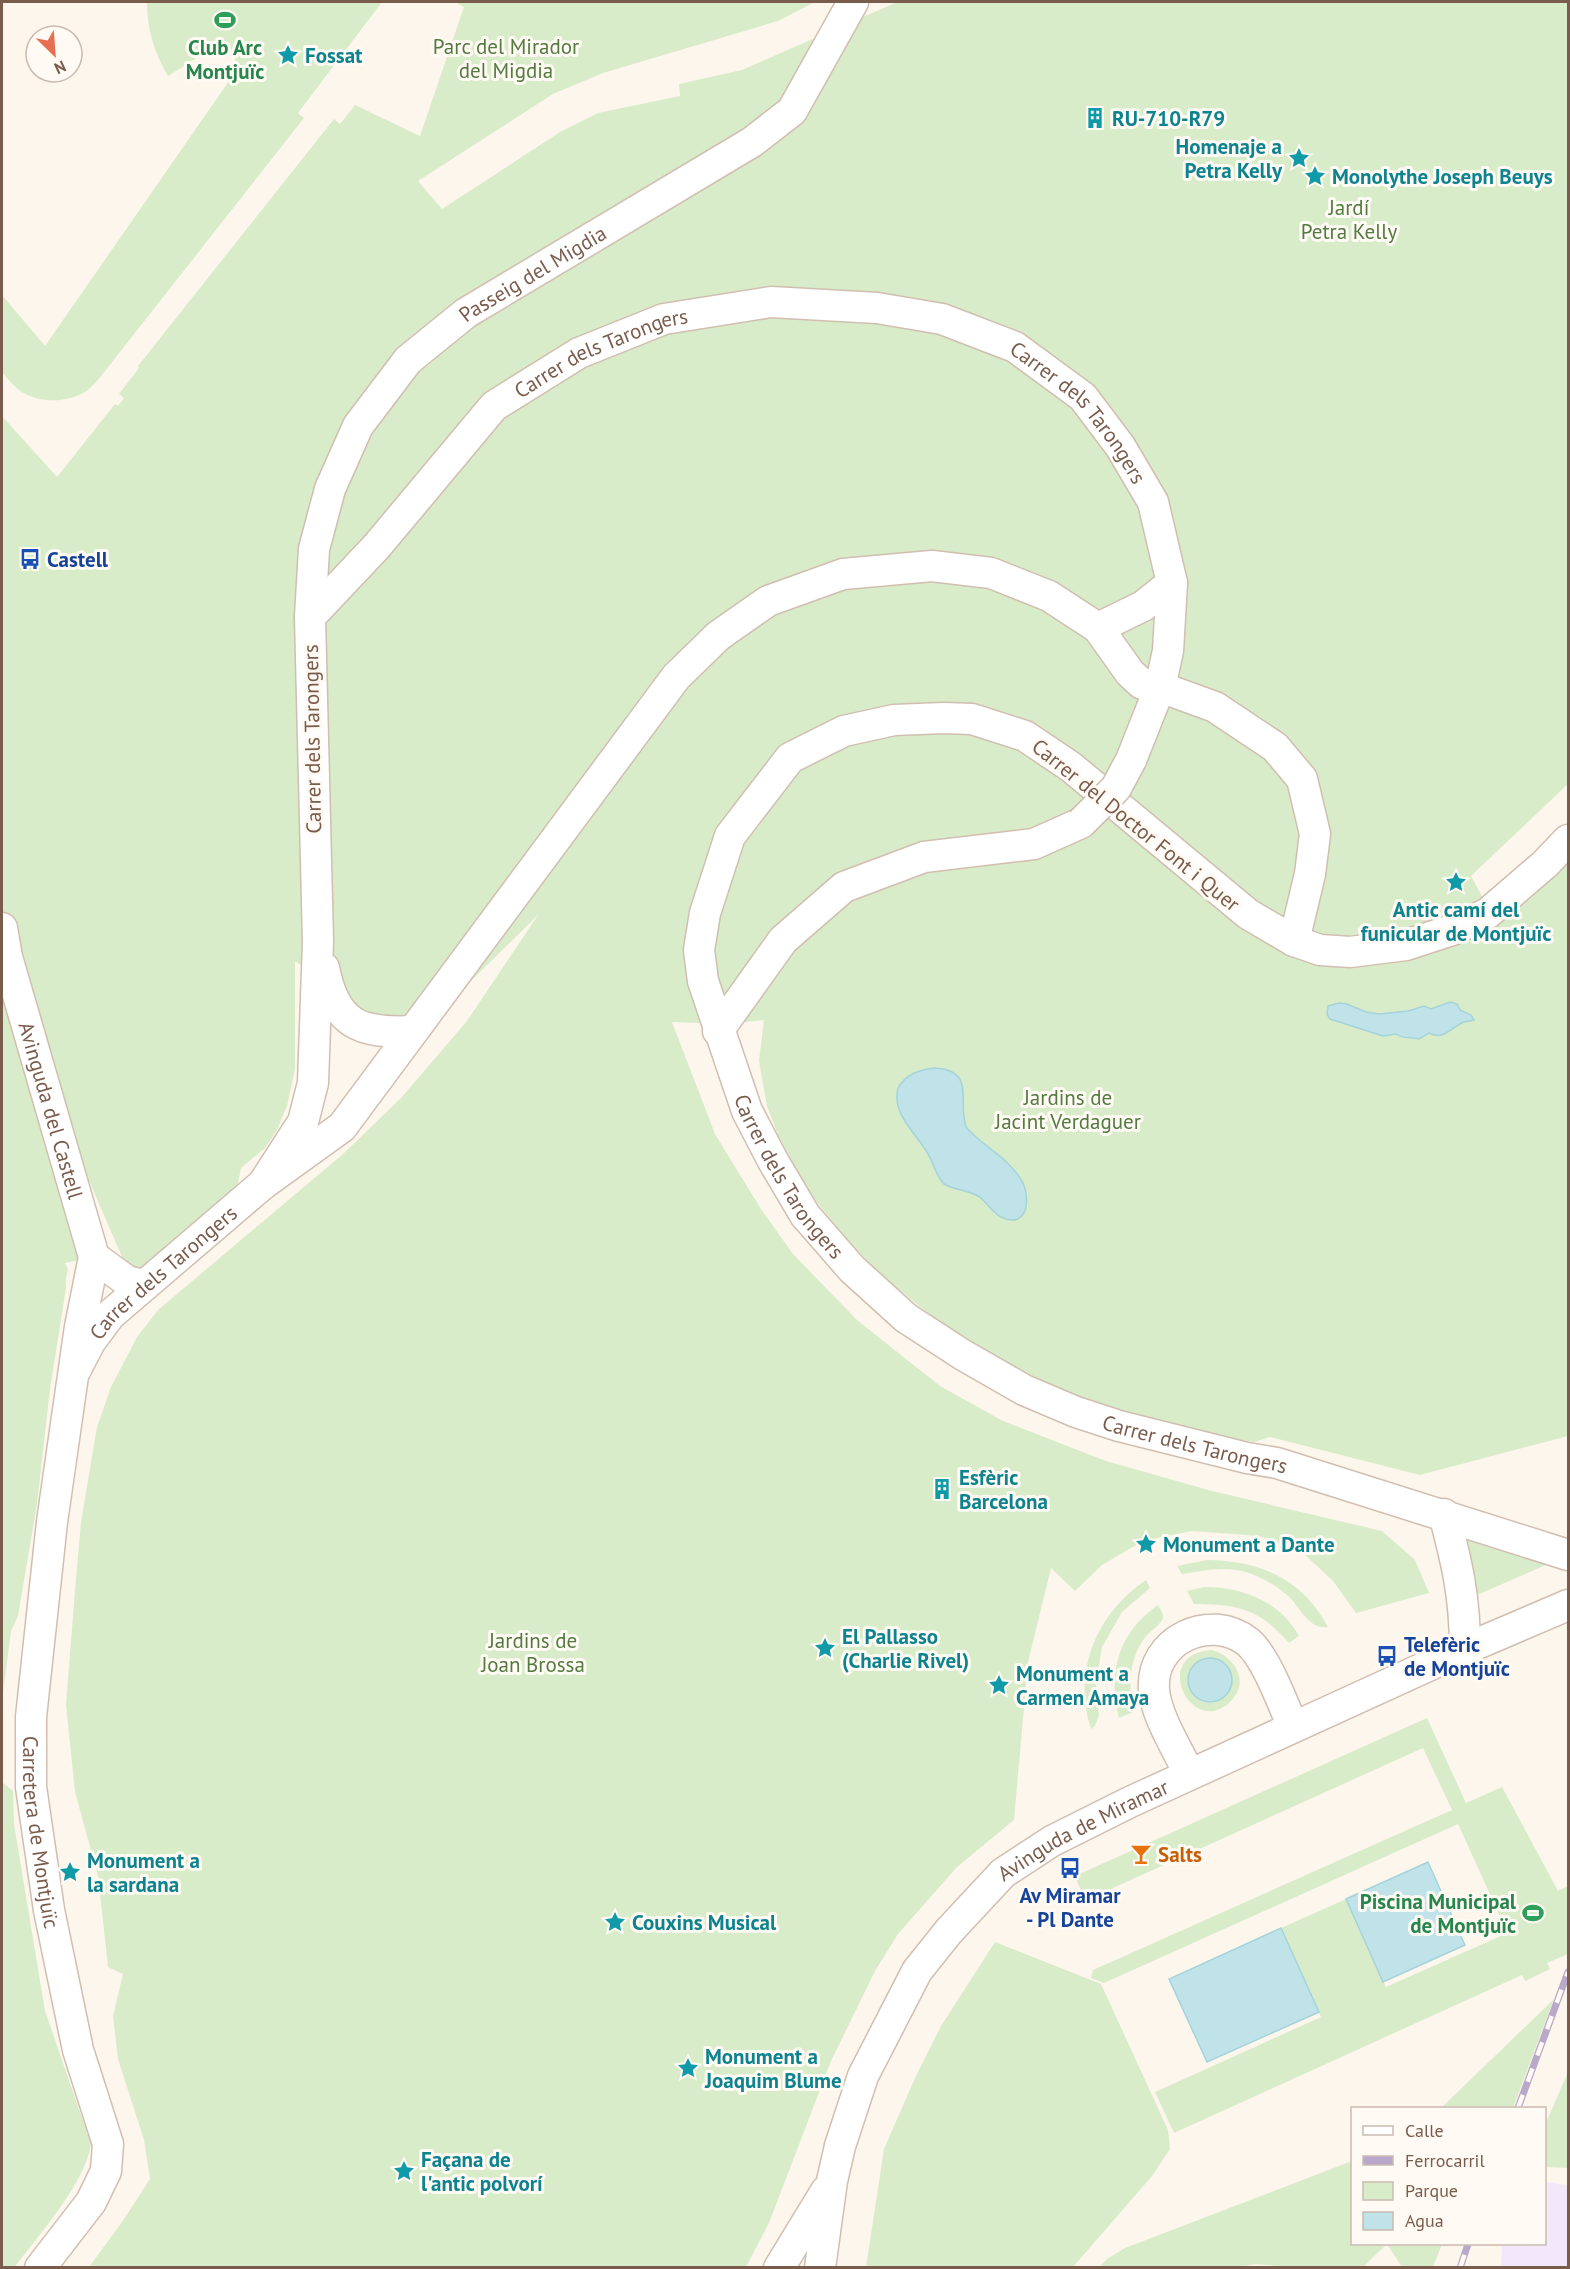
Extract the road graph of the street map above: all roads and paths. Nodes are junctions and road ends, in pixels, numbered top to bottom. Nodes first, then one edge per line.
1 (853, 2) edge
2 (1172, 584) junction
3 (310, 617) junction
4 (1098, 628) junction
5 (1160, 687) junction
6 (1569, 840) edge
7 (2, 928) edge
8 (1294, 941) junction
9 (318, 942) junction
10 (718, 1031) junction
11 (413, 1032) junction
12 (263, 1184) junction
13 (94, 1257) junction
14 (144, 1285) junction
15 (75, 1371) junction
16 (1444, 1514) junction
17 (1569, 1555) edge
18 (1569, 1605) edge
19 (1465, 1649) junction
20 (1293, 1727) junction
21 (1189, 1774) junction
22 (832, 2181) junction
23 (40, 2268) edge
24 (778, 2268) edge
25 (820, 2268) edge

1 - 3 street, Passeig del Migdia
2 - 3 street, Carrer dels Tarongers
2 - 4 street
2 - 5 street, Carrer dels Tarongers
3 - 9 street, Carrer dels Tarongers
4 - 5 street, Carrer dels Tarongers
4 - 11 street, Carrer dels Tarongers
5 - 8 street, Carrer dels Tarongers
5 - 10 street, Carrer dels Tarongers, bridge
6 - 8 street, Carrer del Doctor Font i Quer
7 - 13 street, Avinguda del Castell
8 - 10 street, Carrer del Doctor Font i Quer
9 - 11 street, Carrer dels Tarongers
9 - 12 street, Carrer dels Tarongers
10 - 16 street, Carrer dels Tarongers
11 - 12 street, Carrer dels Tarongers
12 - 14 street, Carrer dels Tarongers
13 - 14 street
13 - 15 street, Avinguda del Castell
14 - 15 street, Carrer dels Tarongers
15 - 23 street, Carretera de Montjuïc
16 - 17 street, Carrer dels Tarongers
16 - 19 street
18 - 19 street, Avinguda de Miramar
19 - 20 street, Avinguda de Miramar
20 - 21 street, Avinguda de Miramar
20 - 21 street
21 - 22 street, Avinguda de Miramar
22 - 24 street
22 - 25 street, Avinguda de Miramar

